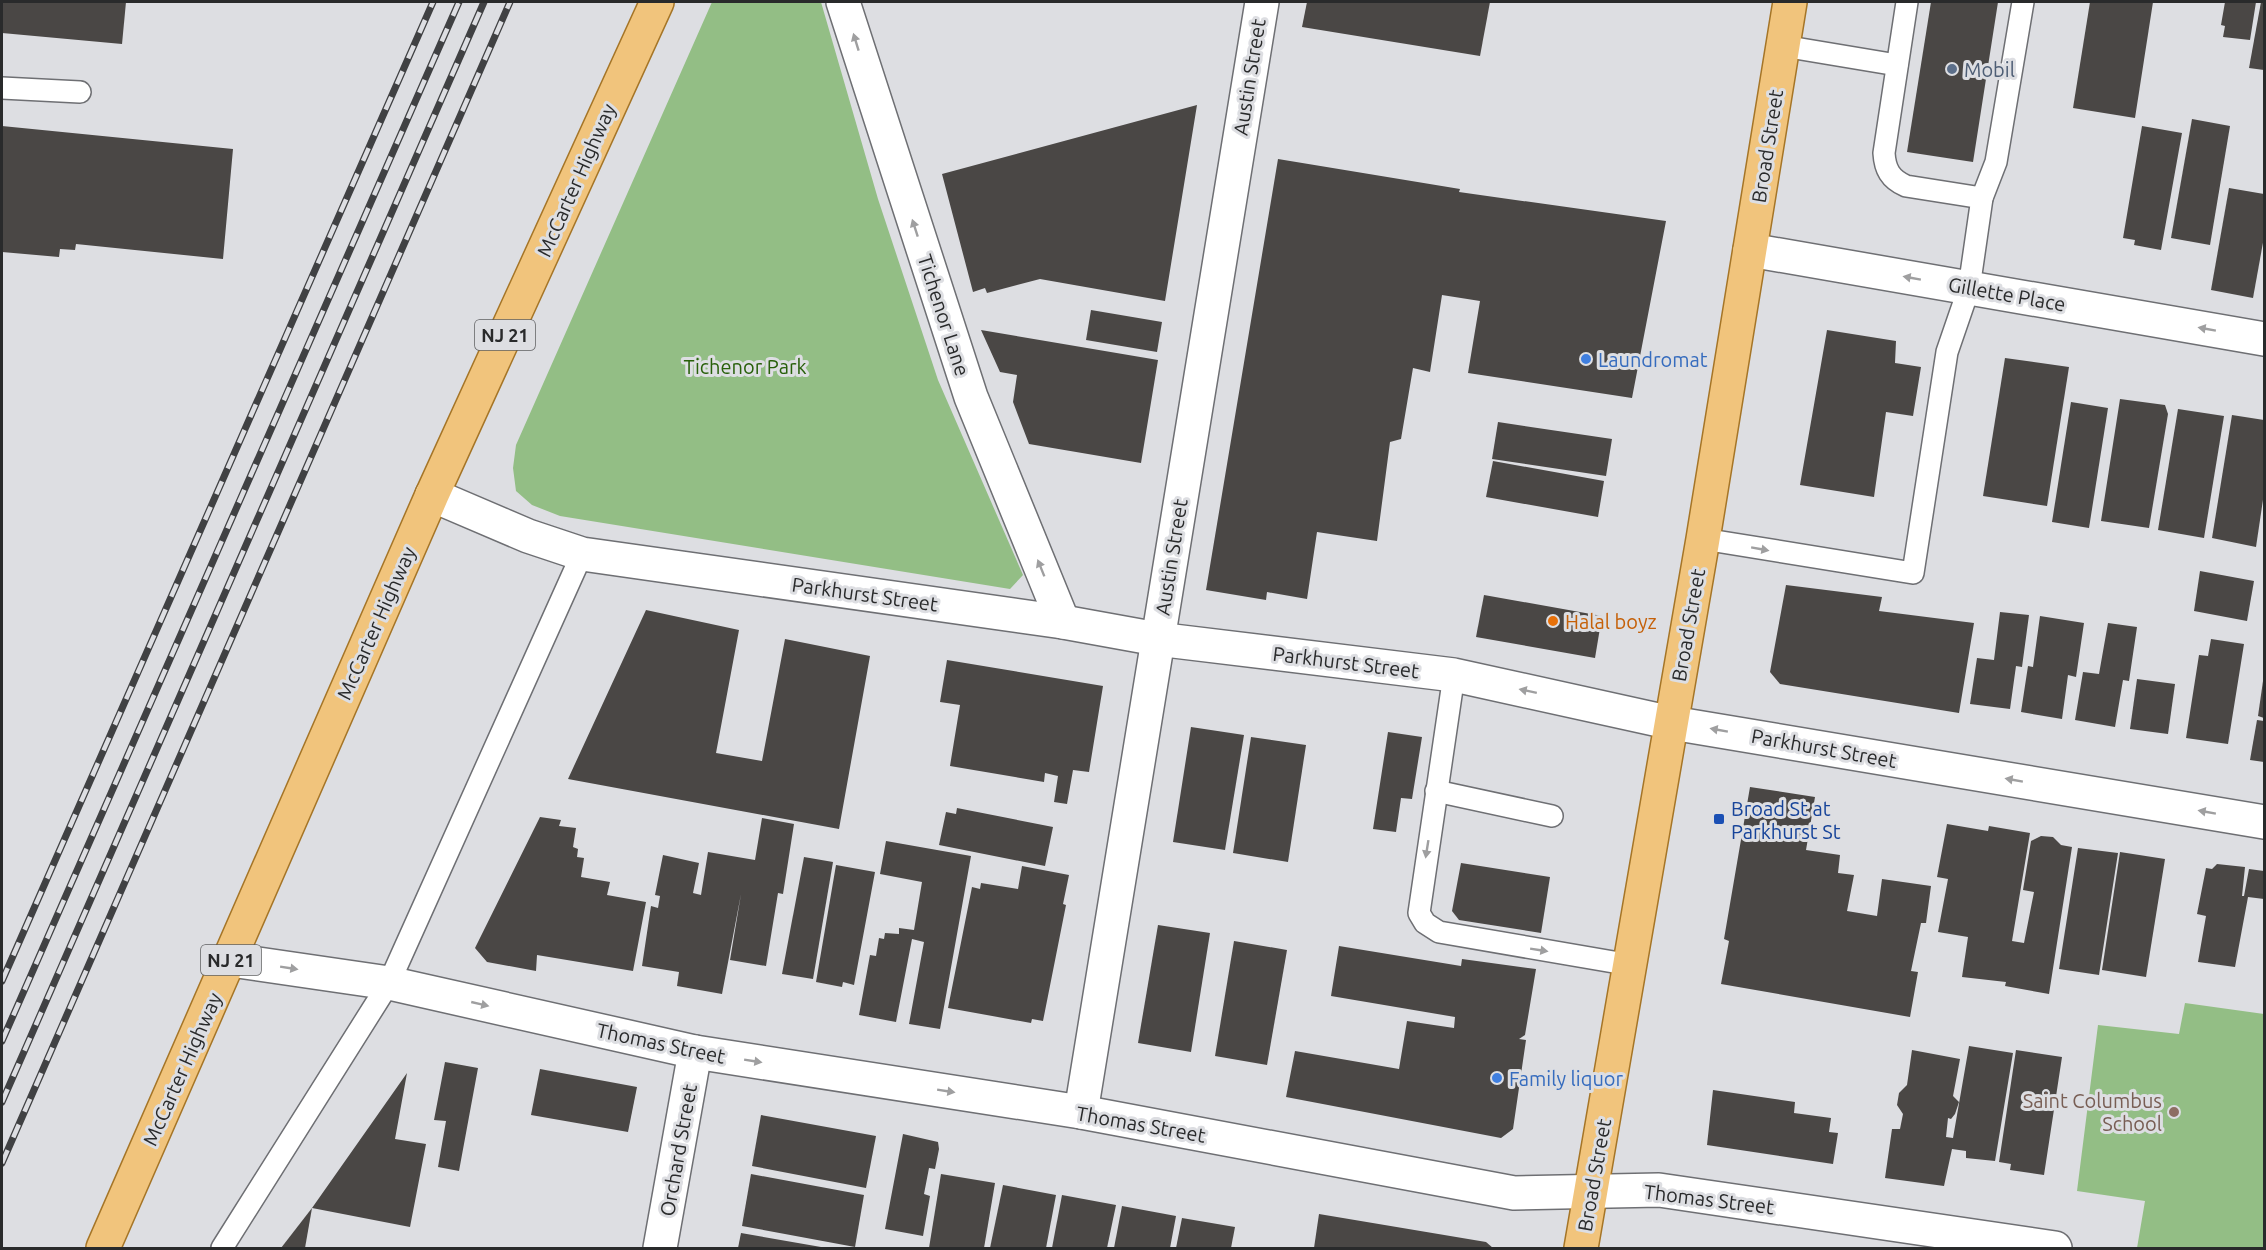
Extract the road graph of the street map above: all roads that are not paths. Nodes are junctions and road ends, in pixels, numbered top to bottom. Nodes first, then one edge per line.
1 (657, 2) edge
2 (843, 2) edge
3 (1262, 2) edge
4 (1790, 2) edge
5 (1907, 2) edge
6 (2023, 2) edge
7 (1783, 46) junction
8 (1897, 65) junction
9 (2, 87) edge
10 (80, 92) dead end
11 (1982, 198) junction
12 (1750, 250) junction
13 (1969, 288) junction
14 (2265, 339) edge
15 (432, 495) junction
16 (1703, 539) junction
17 (582, 554) junction
18 (1063, 622) junction
19 (1157, 639) junction
20 (1454, 675) junction
21 (1672, 723) junction
22 (1436, 791) junction
23 (1552, 816) dead end
24 (2265, 822) edge
25 (231, 960) junction
26 (1631, 965) junction
27 (389, 983) junction
28 (695, 1052) junction
29 (1081, 1112) junction
30 (1592, 1191) junction
31 (102, 1248) edge
32 (222, 1248) edge
33 (660, 1248) edge
34 (1581, 1248) edge
35 (2055, 1248) edge

1 - 15 main road, McCarter Highway / NJ 21
18 -> 2 street, Tichenor Lane
3 - 19 street, Austin Street
4 - 7 main road, Broad Street
5 - 8 lane
6 - 11 lane
7 - 8 lane
7 - 12 main road, Broad Street
8 - 11 lane
9 - 10 lane
11 - 13 lane
13 -> 12 street, Gillette Place
12 - 16 main road, Broad Street
14 -> 13 street, Gillette Place
16 -> 13 lane
15 - 17 street, Parkhurst Street
15 - 25 main road, McCarter Highway / NJ 21
16 - 21 main road, Broad Street
17 - 18 street, Parkhurst Street
17 - 27 lane
18 - 19 street, Parkhurst Street
19 - 20 street, Parkhurst Street
19 - 29 street, Austin Street
21 -> 20 street, Parkhurst Street
20 - 22 lane
24 -> 21 street, Parkhurst Street
21 - 26 main road, Broad Street
22 - 23 lane
22 -> 26 lane
25 -> 27 street, Thomas Street
25 - 31 main road, McCarter Highway / NJ 21
26 - 30 main road, Broad Street
27 -> 28 street, Thomas Street
27 - 32 lane
28 -> 29 street, Thomas Street
28 - 33 street, Orchard Street
29 - 30 street, Thomas Street
30 - 34 main road, Broad Street
30 - 35 street, Thomas Street

